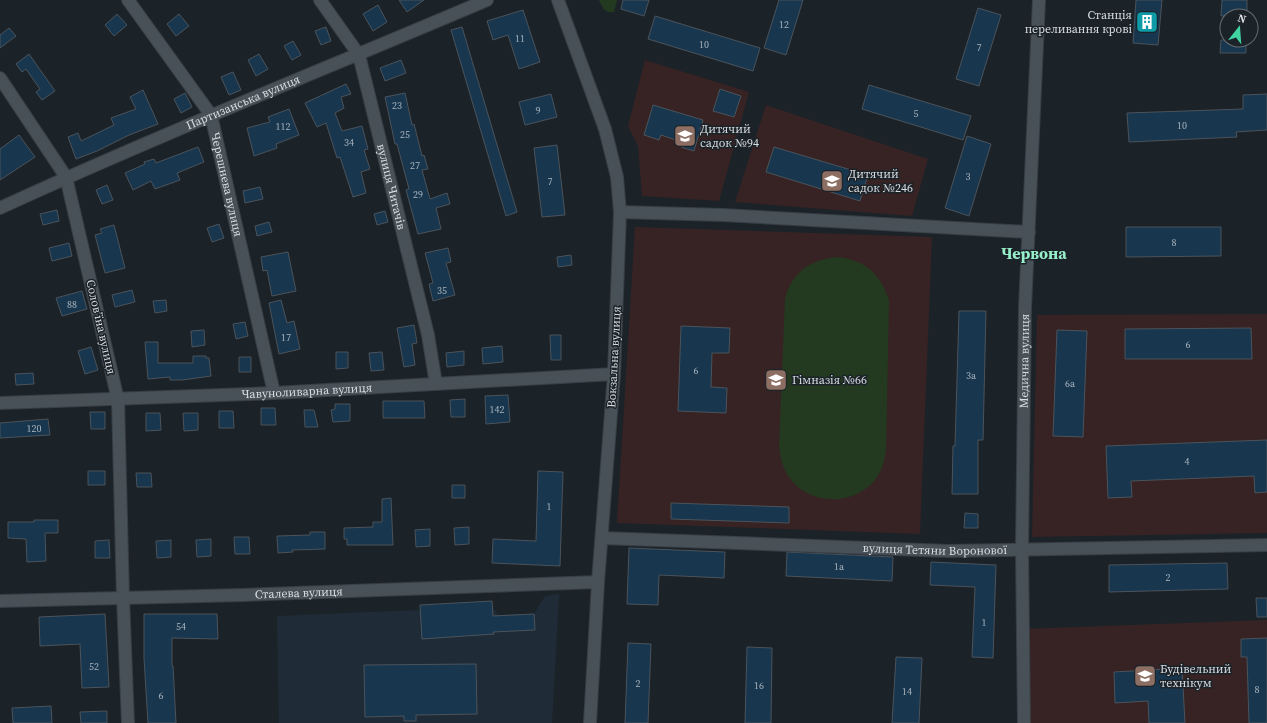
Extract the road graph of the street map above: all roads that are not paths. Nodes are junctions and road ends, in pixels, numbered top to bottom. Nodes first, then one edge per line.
1 (128, 0) edge
2 (320, 0) edge
3 (487, 0) edge
4 (558, 0) edge
5 (1039, 0) edge
6 (359, 55) junction
7 (0, 78) edge
8 (211, 115) junction
9 (66, 177) junction
10 (0, 208) edge
11 (620, 212) junction
12 (1029, 232) junction
13 (614, 374) junction
14 (436, 384) junction
15 (274, 393) junction
16 (118, 400) junction
17 (0, 403) edge
18 (602, 538) junction
19 (1267, 545) edge
20 (1022, 549) junction
21 (598, 582) junction
22 (123, 598) junction
23 (0, 601) edge
24 (128, 723) edge
25 (590, 723) edge
26 (1024, 723) edge

1 - 8 street, Черешнева вулиця
2 - 6 street, вулиця Читачів
3 - 6 street, Партизанська вулиця
4 - 11 street, Вокзальна вулиця
5 - 12 street, Медична вулиця
6 - 8 street, Партизанська вулиця
6 - 14 street, вулиця Читачів
7 - 9 street, Соловʼїна вулиця
8 - 9 street, Партизанська вулиця
8 - 15 street, Черешнева вулиця
9 - 10 street, Партизанська вулиця
9 - 16 street, Соловʼїна вулиця
11 - 12 street
11 - 13 street, Вокзальна вулиця
12 - 20 street, Медична вулиця
13 - 14 street, Чавуноливарна вулиця
13 - 18 street, Вокзальна вулиця
14 - 15 street, Чавуноливарна вулиця
15 - 16 street, Чавуноливарна вулиця
16 - 17 street, Чавуноливарна вулиця
16 - 22 street, Соловʼїна вулиця
18 - 20 street, вулиця Тетяни Воронової
18 - 21 street, Вокзальна вулиця
19 - 20 street, вулиця Тетяни Воронової
20 - 26 street, Медична вулиця
21 - 22 street, Сталева вулиця
21 - 25 street, Вокзальна вулиця
22 - 23 street, Сталева вулиця
22 - 24 street, Соловʼїна вулиця

